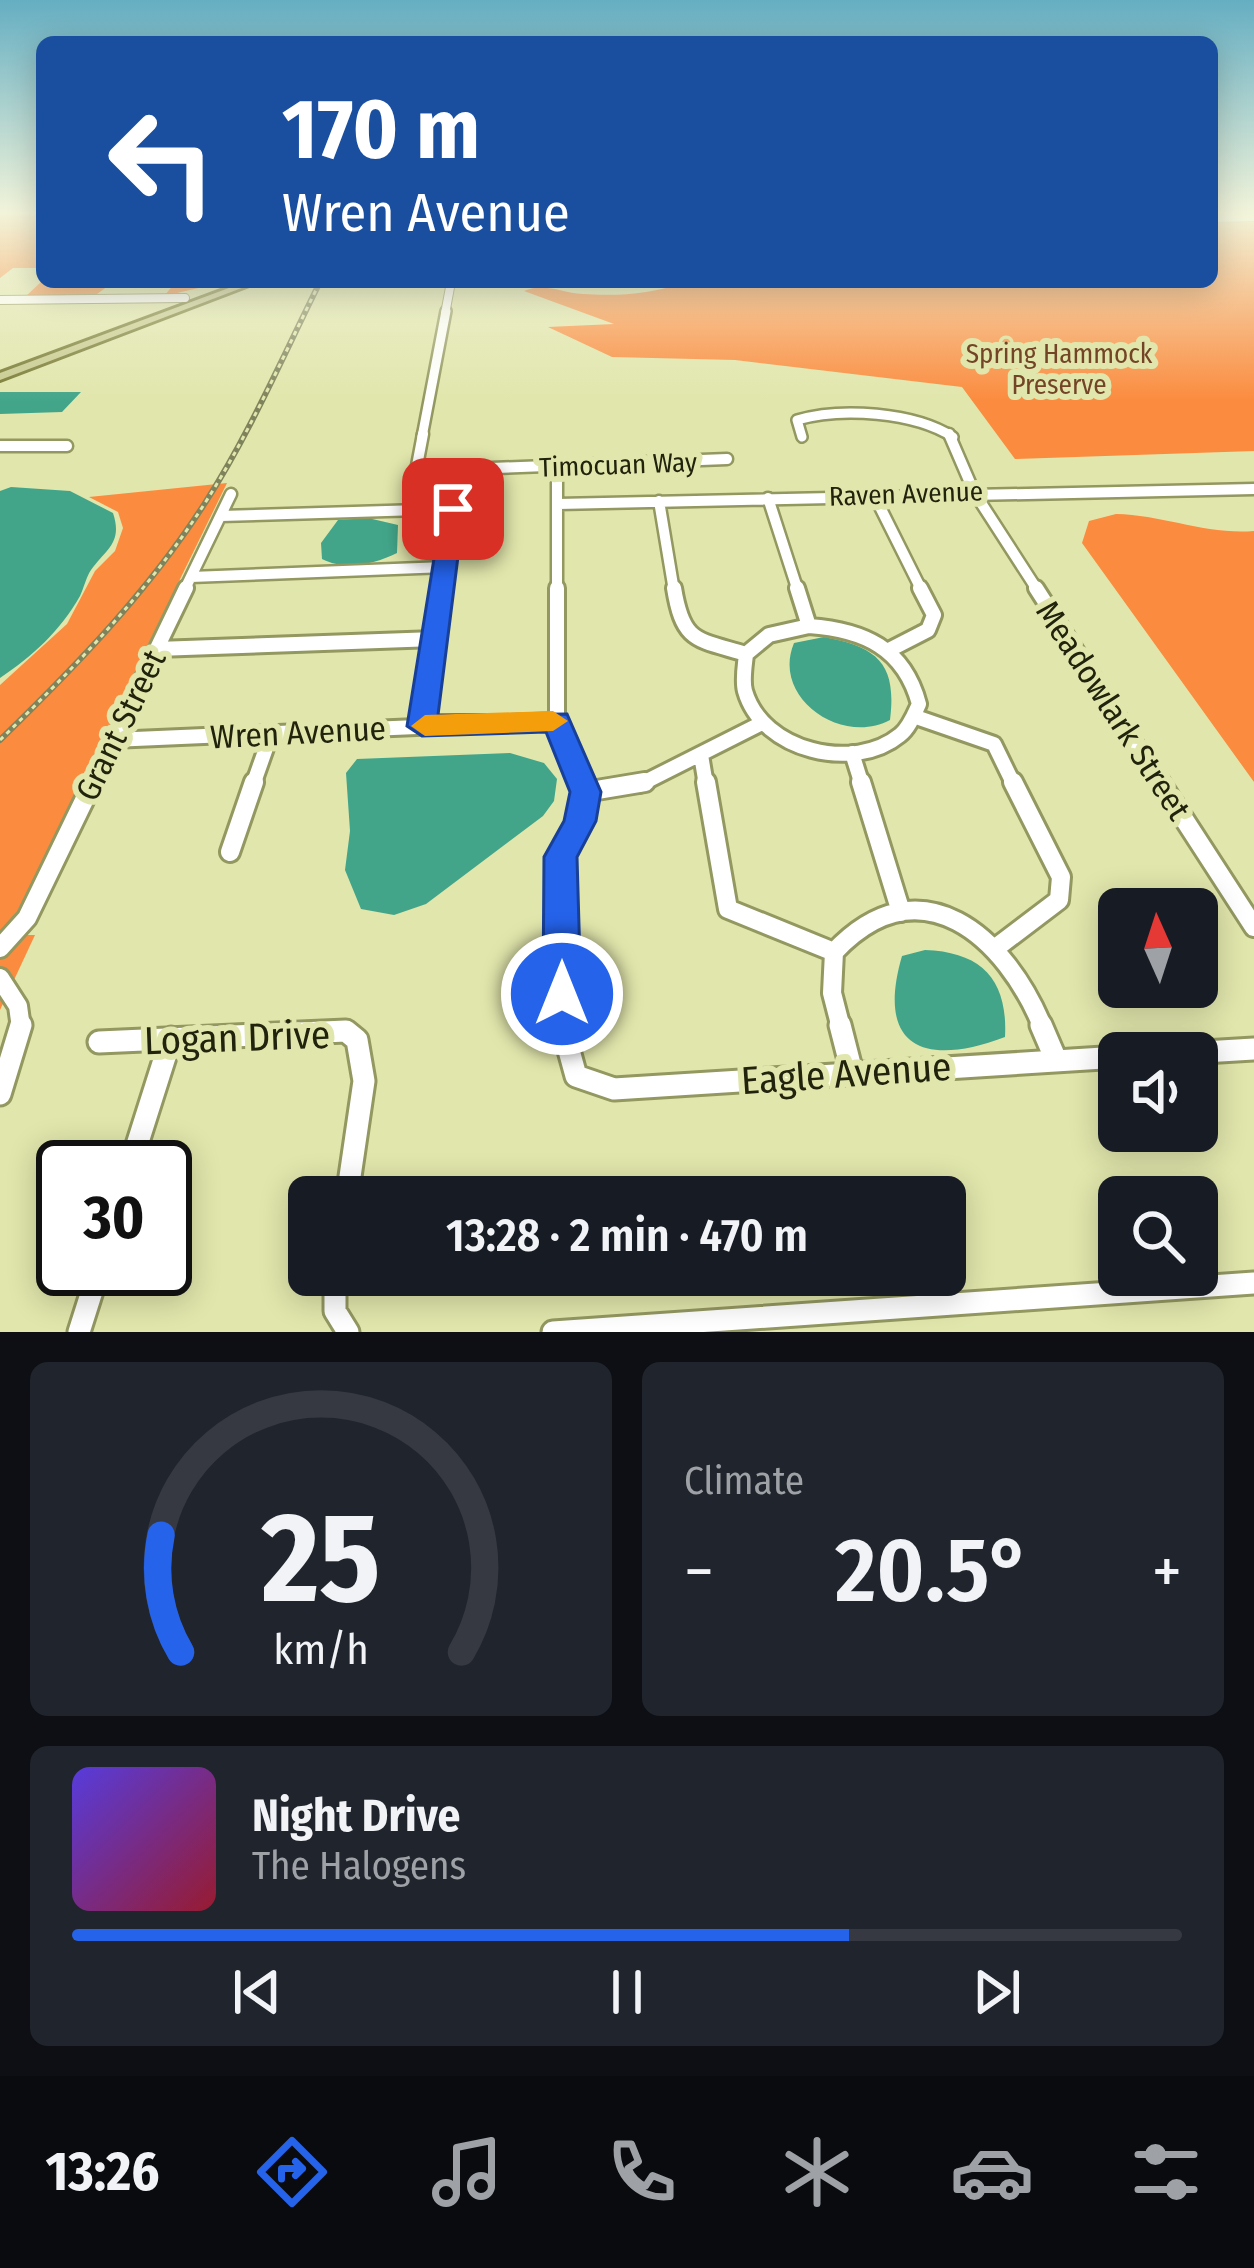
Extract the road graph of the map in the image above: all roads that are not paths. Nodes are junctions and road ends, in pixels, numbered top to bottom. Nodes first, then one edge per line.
1 (212, 288) edge
2 (236, 288) edge
3 (450, 288) edge
4 (185, 298) junction
5 (0, 300) edge
6 (2, 372) edge
7 (802, 437) dead end
8 (0, 446) edge
9 (67, 446) dead end
10 (727, 459) dead end
11 (457, 482) dead end
12 (557, 482) dead end
13 (1254, 489) edge
14 (974, 492) junction
15 (231, 494) dead end
16 (874, 495) junction
17 (768, 498) junction
18 (659, 501) junction
19 (558, 504) junction
20 (453, 509) junction
21 (221, 516) junction
22 (446, 567) junction
23 (191, 577) junction
24 (809, 626) junction
25 (435, 638) junction
26 (157, 649) junction
27 (891, 649) junction
28 (746, 654) junction
29 (916, 717) junction
30 (556, 721) junction
31 (762, 723) junction
32 (422, 726) junction
33 (272, 734) junction
34 (112, 740) junction
35 (852, 753) junction
36 (701, 755) junction
37 (586, 792) junction
38 (230, 852) dead end
39 (902, 912) junction
40 (1254, 927) edge
41 (997, 947) junction
42 (0, 949) edge
43 (834, 952) junction
44 (0, 978) edge
45 (171, 1038) junction
46 (99, 1042) dead end
47 (1254, 1049) edge
48 (1218, 1051) edge
49 (1098, 1058) edge
50 (1056, 1060) junction
51 (853, 1072) junction
52 (0, 1094) edge
53 (139, 1140) edge
54 (350, 1176) edge
55 (1254, 1283) edge
56 (90, 1296) edge
57 (334, 1296) edge
58 (79, 1332) edge
59 (348, 1332) edge
60 (553, 1332) edge
61 (565, 1332) edge

1 - 4 main road
2 - 6 main road
3 - 10 street, Timocuan Way
4 - 5 street
4 - 6 main road
7 - 14 street, Meadowlark Street
8 - 9 street
11 - 20 street
12 - 19 street
13 - 14 street, Raven Avenue
14 - 16 street, Raven Avenue
14 - 40 street, Meadowlark Street
15 - 21 street, Grant Street
16 - 17 street, Raven Avenue
16 - 27 street
17 - 18 street, Raven Avenue
17 - 24 street
18 - 19 street, Raven Avenue
18 - 28 street
19 - 30 street
20 - 21 street
20 - 22 street
21 - 23 street, Grant Street
22 - 23 street
22 - 25 street
23 - 26 street, Grant Street
24 - 27 street
24 - 28 street
25 - 26 street
25 - 32 street
26 - 34 street, Grant Street
27 - 29 street
28 - 31 street
29 - 35 street
29 - 41 street
30 - 32 street, Wren Avenue
30 - 37 street
31 - 35 street
31 - 36 street
32 - 33 street, Wren Avenue
33 - 34 street, Wren Avenue
33 - 38 street
34 - 42 street, Grant Street
35 - 39 street
36 - 37 street
36 - 43 street
37 - 51 street, Eagle Avenue
39 - 41 street
39 - 43 street
41 - 50 street
43 - 51 street
44 - 52 street
45 - 46 street, Logan Drive
45 - 53 street
45 - 54 street, Logan Drive
47 - 48 street
49 - 50 street, Eagle Avenue
50 - 51 street, Eagle Avenue
55 - 61 street
56 - 58 street
57 - 59 street
60 - 61 street

